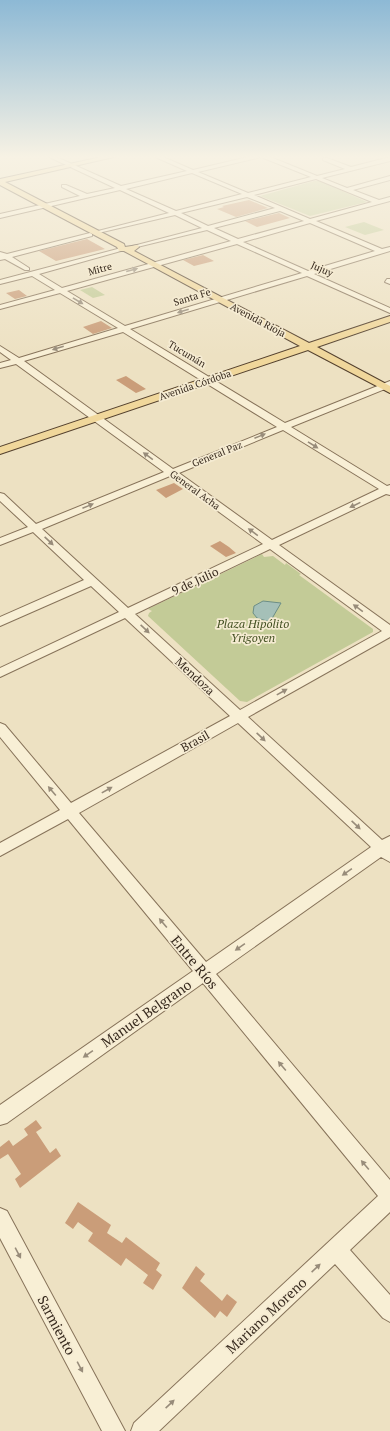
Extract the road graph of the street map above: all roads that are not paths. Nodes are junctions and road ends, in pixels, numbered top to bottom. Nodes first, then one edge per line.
1 (79, 223) edge
2 (137, 223) edge
3 (195, 223) edge
4 (220, 223) edge
5 (304, 223) edge
6 (314, 223) edge
7 (204, 227) junction
8 (97, 233) junction
9 (236, 242) junction
10 (129, 247) junction
11 (390, 249) edge
12 (380, 251) junction
13 (2, 256) edge
14 (390, 256) edge
15 (158, 263) junction
16 (30, 271) junction
17 (306, 274) junction
18 (0, 282) edge
19 (60, 290) junction
20 (224, 298) junction
21 (0, 307) edge
22 (390, 311) edge
23 (390, 319) edge
24 (124, 329) junction
25 (309, 343) junction
26 (0, 348) edge
27 (17, 361) junction
28 (0, 366) edge
29 (204, 378) junction
30 (388, 385) edge
31 (93, 416) junction
32 (284, 427) junction
33 (0, 444) edge
34 (0, 451) edge
35 (172, 472) junction
36 (389, 490) edge
37 (0, 496) edge
38 (35, 528) junction
39 (0, 542) edge
40 (272, 545) junction
41 (92, 581) junction
42 (127, 613) junction
43 (0, 622) edge
44 (390, 632) edge
45 (0, 673) edge
46 (239, 716) junction
47 (0, 728) edge
48 (70, 812) junction
49 (387, 849) edge
50 (0, 850) edge
51 (204, 972) junction
52 (0, 1116) edge
53 (390, 1195) edge
54 (390, 1199) edge
55 (0, 1218) edge
56 (336, 1250) junction
57 (390, 1311) edge
58 (114, 1431) edge
59 (142, 1431) edge

1 - 8 main road, Avenida Rioja
2 - 8 street
3 - 7 street, Jujuy
4 - 7 street
5 - 9 street, Mitre
6 - 12 street
7 - 9 street, Jujuy
7 - 10 street
8 - 10 main road, Avenida Rioja
8 - 13 street
9 - 15 street, Mitre
9 - 17 street, Jujuy
10 - 15 main road, Avenida Rioja
10 - 16 street
11 - 12 street, Santa Fe
12 - 14 street
12 - 17 street, Santa Fe
13 - 16 street, Tucumán
19 -> 15 street, Mitre
15 - 20 main road, Avenida Rioja
16 - 18 street
16 - 19 street, Tucumán
17 - 20 street, Santa Fe
17 - 22 street, Jujuy
19 - 21 street, Mitre
19 -> 24 street, Tucumán
20 -> 24 street, Santa Fe
20 - 25 main road, Avenida Rioja
22 - 25 main road, Avenida Córdoba
23 - 25 main road, Avenida Córdoba
24 -> 27 street, Santa Fe
24 - 29 street, Tucumán
25 - 29 main road, Avenida Córdoba
25 - 30 main road, Avenida Rioja
26 - 27 street, General Acha
27 - 28 street, Santa Fe
27 - 31 street, General Acha
29 - 31 main road, Avenida Córdoba
29 - 32 street, Tucumán
30 - 32 street, General Paz
31 - 33 main road, Avenida Córdoba
31 - 34 main road, Avenida Córdoba
35 -> 31 street, General Acha
35 -> 32 street, General Paz
32 -> 36 street, Tucumán
38 -> 35 street, General Paz
40 -> 35 street, General Acha
36 -> 40 street, 9 de Julio
37 - 38 street, Mendoza
38 - 39 street, General Paz
38 -> 41 street, Mendoza
40 - 42 street, 9 de Julio
44 -> 40 street, General Acha
41 - 42 street, Mendoza
41 - 43 street
42 - 45 street, 9 de Julio
42 -> 46 street, Mendoza
46 -> 44 street, Brasil
48 -> 46 street, Brasil
46 -> 49 street, Mendoza
48 -> 47 street, Entre Ríos
48 - 50 street, Brasil
51 -> 48 street, Entre Ríos
49 -> 51 street, Manuel Belgrano
51 -> 52 street, Manuel Belgrano
53 -> 51 street, Entre Ríos
54 - 56 street, Mariano Moreno
55 -> 58 street, Sarmiento
56 - 57 street
59 -> 56 street, Mariano Moreno

